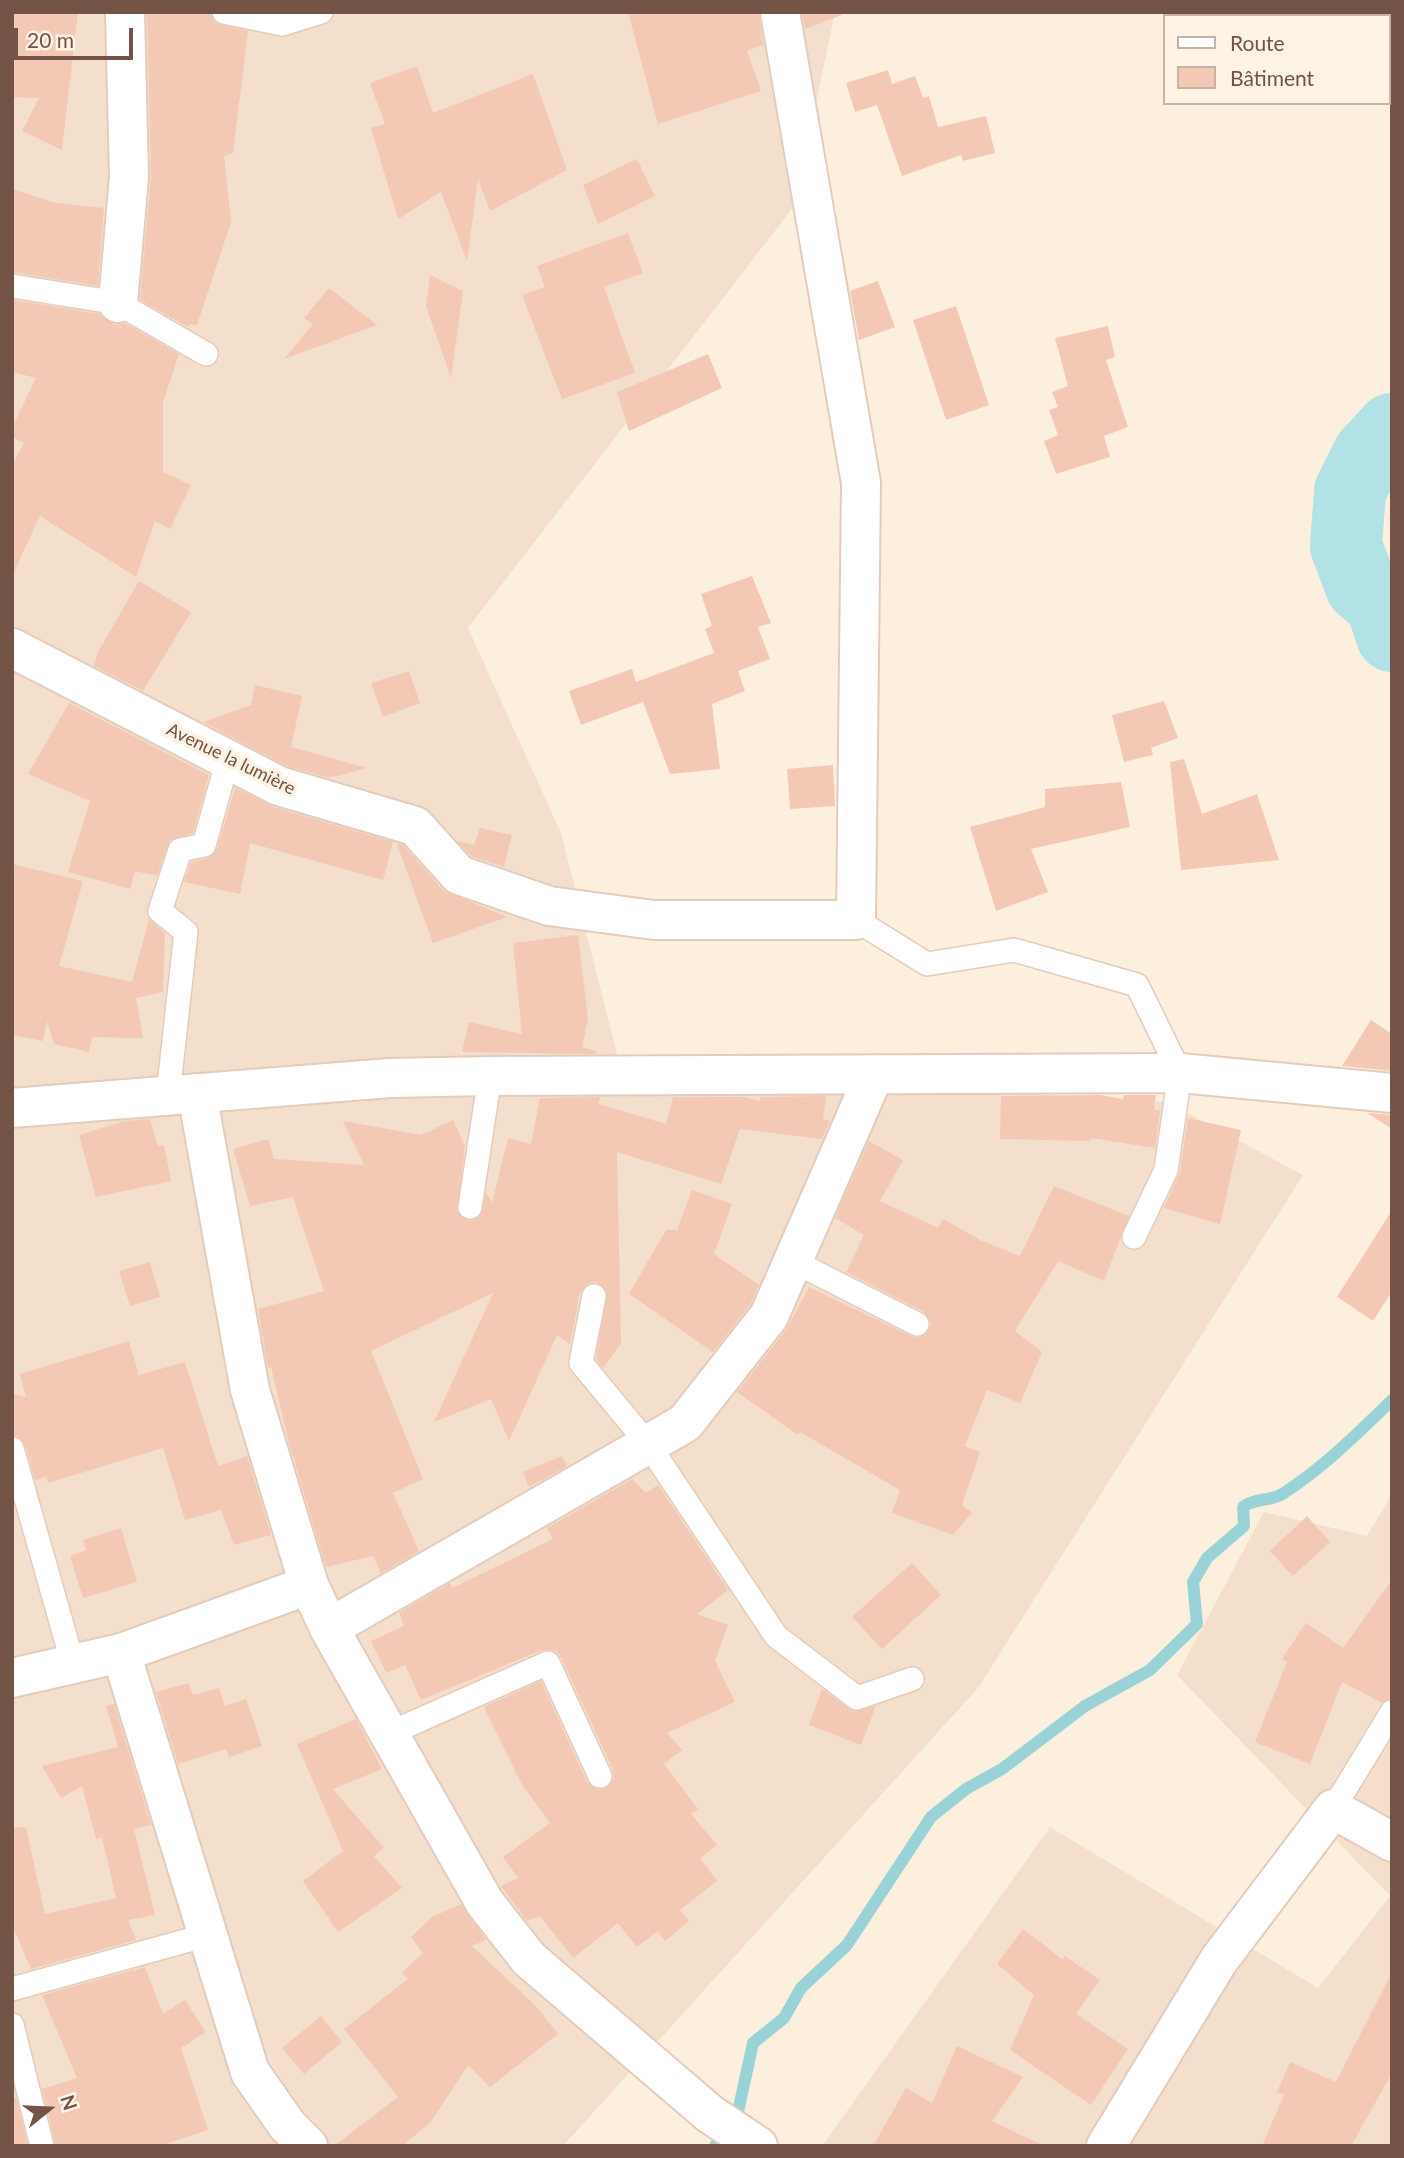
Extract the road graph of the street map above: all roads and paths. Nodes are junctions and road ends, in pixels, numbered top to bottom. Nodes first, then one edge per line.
1 (125, 12) edge
2 (224, 12) edge
3 (321, 12) edge
4 (780, 12) edge
5 (12, 286) edge
6 (118, 303) junction
7 (206, 354) dead end
8 (12, 648) edge
9 (228, 760) junction
10 (856, 920) junction
11 (1180, 1073) junction
12 (874, 1075) junction
13 (490, 1076) junction
14 (1392, 1093) edge
15 (182, 1094) junction
16 (12, 1108) edge
17 (470, 1207) dead end
18 (1134, 1237) dead end
19 (793, 1261) junction
20 (594, 1296) dead end
21 (917, 1324) dead end
22 (648, 1444) junction
23 (12, 1449) edge
24 (309, 1585) junction
25 (329, 1628) junction
26 (121, 1653) junction
27 (73, 1664) junction
28 (12, 1678) edge
29 (912, 1679) dead end
30 (1392, 1712) edge
31 (388, 1734) junction
32 (600, 1776) dead end
33 (1333, 1809) junction
34 (1392, 1842) edge
35 (207, 1935) junction
36 (12, 1989) edge
37 (12, 2025) edge
38 (754, 2143) edge
39 (42, 2146) edge
40 (308, 2146) edge
41 (1106, 2146) edge

1 - 6 street
2 - 3 lane
4 - 10 street
5 - 6 lane
6 - 7 lane
8 - 9 street, Avenue la lumière
9 - 10 street, Avenue la lumière
9 - 15 lane
10 - 11 lane
11 - 12 street
11 - 14 street
11 - 18 lane
12 - 13 street
12 - 19 street
13 - 15 street
13 - 17 lane
15 - 16 street
15 - 24 street
19 - 21 lane
19 - 22 street
20 - 22 lane
22 - 25 street
22 - 29 lane
23 - 27 lane
24 - 25 street
24 - 26 street
25 - 31 street
26 - 27 street
26 - 35 street
27 - 28 street
30 - 33 lane
31 - 32 lane
31 - 38 street
33 - 34 street
33 - 41 street
35 - 36 lane
35 - 40 street
37 - 39 lane

